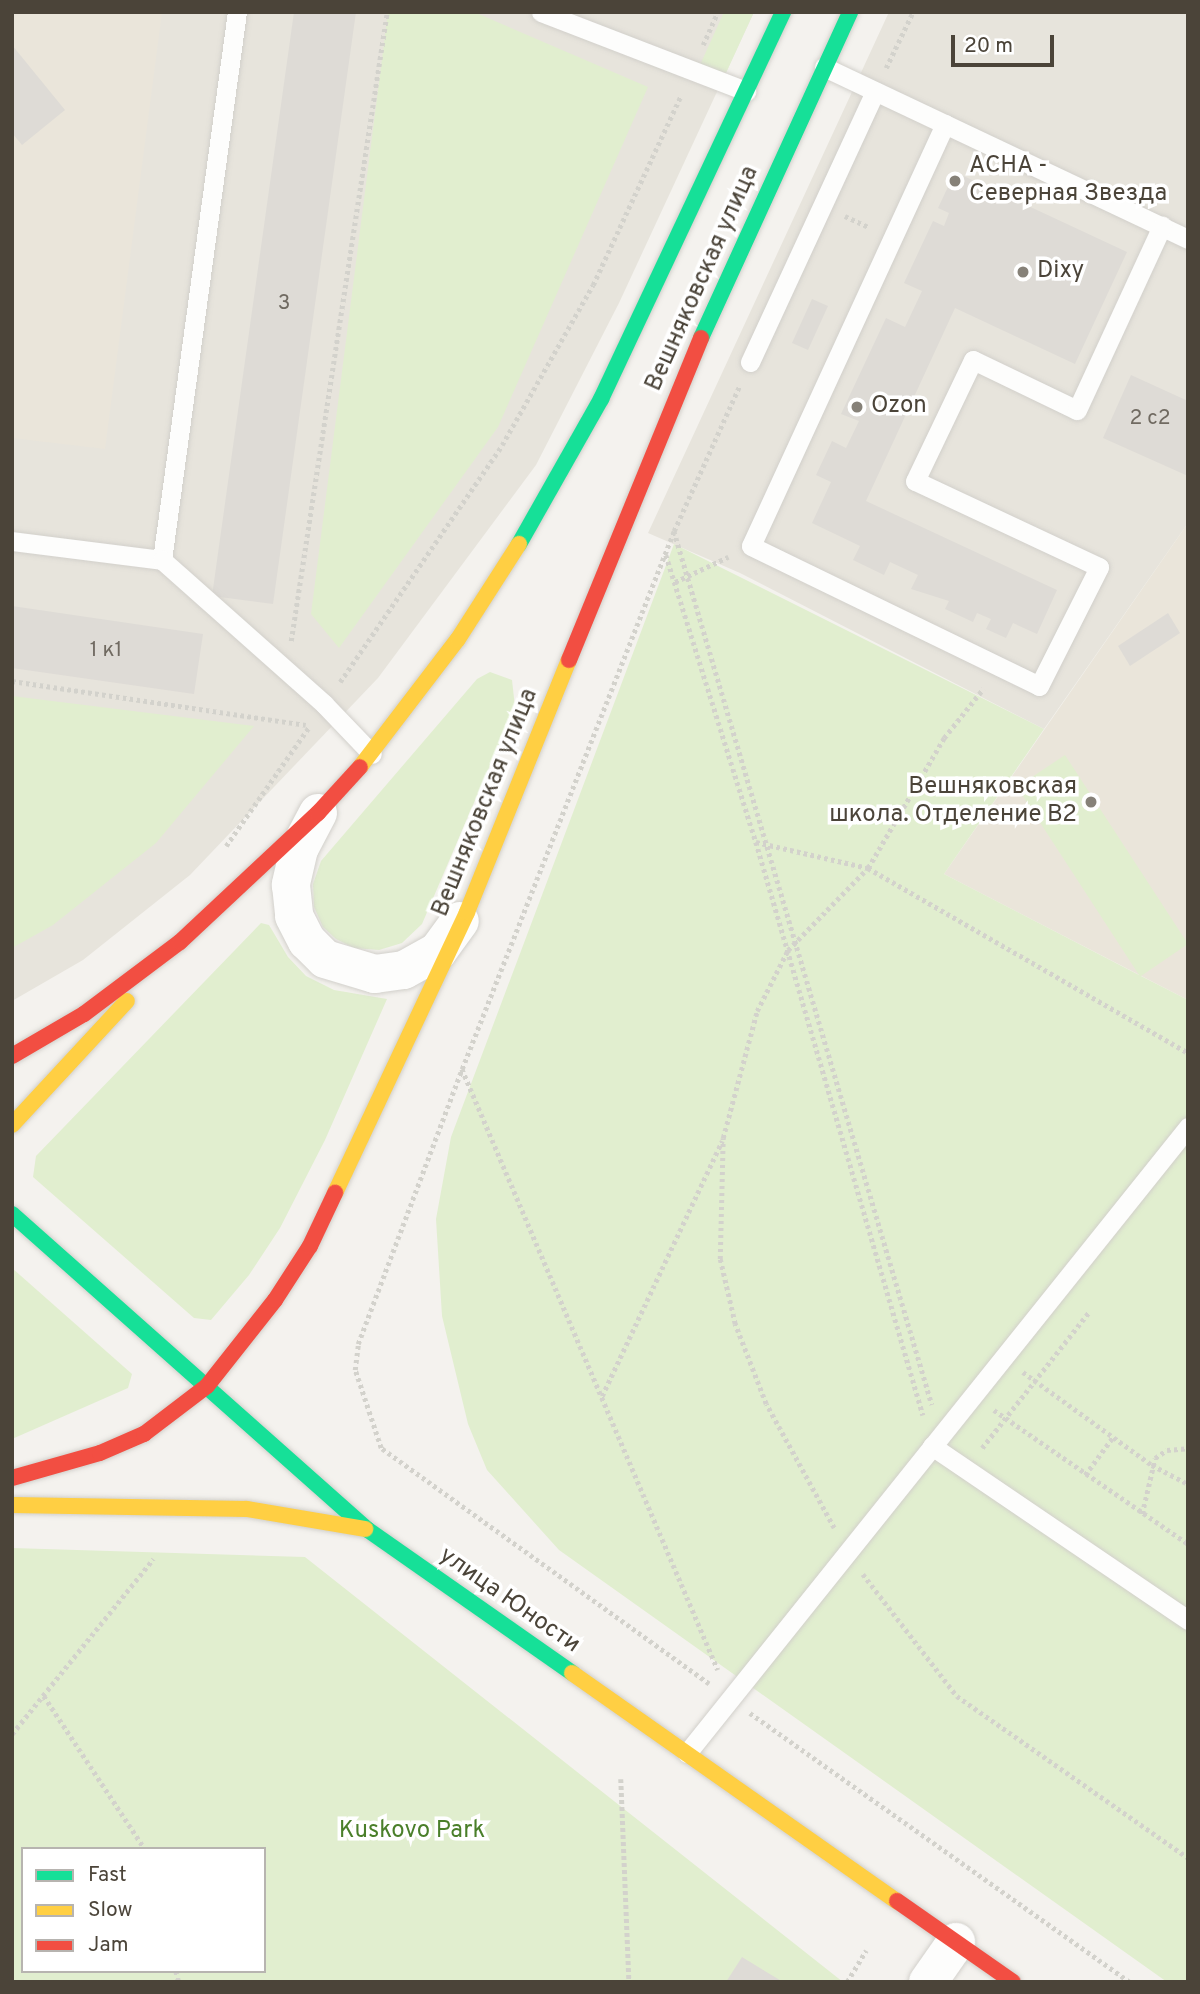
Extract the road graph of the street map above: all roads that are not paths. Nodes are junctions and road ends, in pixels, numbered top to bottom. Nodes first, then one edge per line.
1 (237, 12) edge
2 (541, 12) edge
3 (783, 12) edge
4 (849, 12) edge
5 (824, 67) junction
6 (746, 91) junction
7 (875, 91) junction
8 (945, 124) junction
9 (1162, 226) junction
10 (1188, 239) edge
11 (750, 362) road end
12 (12, 541) edge
13 (162, 560) junction
14 (372, 754) junction
15 (318, 813) junction
16 (467, 912) junction
17 (180, 942) junction
18 (12, 1056) edge
19 (12, 1125) edge
20 (1188, 1127) edge
21 (12, 1214) edge
22 (207, 1386) junction
23 (937, 1441) junction
24 (12, 1478) edge
25 (12, 1505) edge
26 (368, 1530) junction
27 (1188, 1620) edge
28 (687, 1753) junction
29 (956, 1942) junction
30 (928, 1982) edge
31 (1013, 1982) edge

1 - 13 lane
2 - 6 lane
3 - 6 main road, Вешняковская улица
4 - 5 main road, Вешняковская улица
5 - 7 lane
5 - 16 main road, Вешняковская улица
6 - 14 main road, Вешняковская улица
7 - 8 lane
7 - 11 lane
8 - 9 lane
8 - 9 lane
9 - 10 lane
12 - 13 lane
13 - 14 lane
14 - 15 main road, Вешняковская улица
15 - 16 street
15 - 17 main road, Вешняковская улица
16 - 22 main road, Вешняковская улица
17 - 18 main road, Вешняковская улица
17 - 19 main road
20 - 23 lane
21 - 22 main road, улица Юности
22 - 24 main road, Вешняковская улица
22 - 26 main road, улица Юности
23 - 27 lane
23 - 28 lane
25 - 26 main road
26 - 28 main road, улица Юности
28 - 29 main road, улица Юности
29 - 30 street
29 - 31 main road, улица Юности

